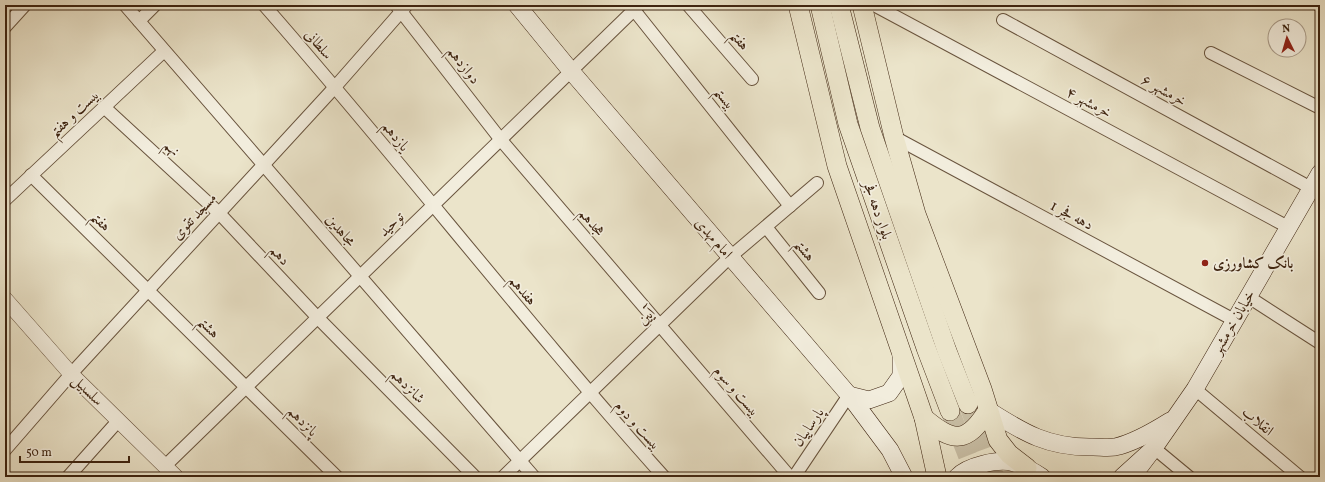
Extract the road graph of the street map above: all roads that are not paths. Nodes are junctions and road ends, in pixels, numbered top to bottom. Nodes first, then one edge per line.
1 (25, 5) edge
2 (125, 5) edge
3 (155, 5) edge
4 (264, 5) edge
5 (517, 5) edge
6 (688, 5) edge
7 (798, 5) edge
8 (820, 5) edge
9 (839, 5) edge
10 (862, 5) edge
11 (874, 5) edge
12 (401, 7) edge
13 (635, 7) edge
14 (1003, 20) dead end
15 (139, 21) junction
16 (5, 27) edge
17 (164, 51) junction
18 (1211, 53) dead end
19 (571, 71) junction
20 (752, 79) dead end
21 (335, 87) junction
22 (104, 107) junction
23 (1320, 108) edge
24 (894, 137) junction
25 (501, 140) junction
26 (263, 165) junction
27 (31, 175) junction
28 (1317, 178) edge
29 (818, 183) dead end
30 (5, 200) edge
31 (432, 206) junction
32 (790, 206) junction
33 (219, 213) junction
34 (766, 227) junction
35 (1288, 227) junction
36 (730, 257) junction
37 (360, 276) junction
38 (149, 289) junction
39 (819, 293) dead end
40 (1247, 296) junction
41 (5, 299) edge
42 (318, 318) junction
43 (1234, 320) junction
44 (659, 325) junction
45 (1320, 343) edge
46 (901, 355) junction
47 (71, 374) junction
48 (247, 387) junction
49 (1195, 389) junction
50 (589, 394) junction
51 (849, 396) junction
52 (988, 410) junction
53 (1177, 417) junction
54 (924, 418) junction
55 (118, 420) junction
56 (1154, 448) junction
57 (5, 450) edge
58 (520, 461) junction
59 (165, 466) junction
60 (1035, 472) edge
61 (68, 477) edge
62 (176, 477) edge
63 (338, 477) edge
64 (475, 477) edge
65 (503, 477) edge
66 (534, 477) edge
67 (664, 477) edge
68 (790, 477) edge
69 (794, 477) edge
70 (904, 477) edge
71 (937, 477) edge
72 (957, 477) edge
73 (1122, 477) edge
74 (1132, 477) edge
75 (1189, 477) edge
76 (1300, 477) edge

1 - 16 street
2 - 15 street, مجاهدین
3 - 15 street
4 - 21 street, سلطانی
5 - 19 main road, امام مهدی
6 - 20 street, هفتم
7 - 46 main road
8 - 9 main road, بلوار دهه فجر
10 - 24 main road
11 - 35 street, خرمشهر ۴
12 - 21 street, مسجد تقوی
12 - 25 street, دوازدهم
13 - 19 street, توحید
13 - 32 street, بیستم
14 - 28 street, خرمشهر ۶
15 - 17 street, مجاهدین
17 - 22 street, بیست و هفتم
17 - 26 street, مجاهدین
18 - 23 street
19 - 25 street, توحید
19 - 36 main road, امام مهدی
21 - 26 street, مسجد تقوی
21 - 31 street, یازدهم
22 - 27 street, بیست و هفتم
22 - 33 street, نهم
24 - 43 street, دهه فجر 1
24 - 52 main road
25 - 31 street, توحید
25 - 44 street, هجدهم
26 - 33 street, مسجد تقوی
26 - 37 street, مجاهدین
27 - 30 street, بیست و هفتم
27 - 38 street, هفتم
28 - 35 main road, خیابان خرمشهر
29 - 32 street, آیین
31 - 37 street, توحید
31 - 50 street, هفدهم
32 - 34 street, آیین
33 - 38 street, مسجد تقوی
33 - 42 street, دهم
34 - 36 street, آیین
34 - 39 street, هشتم
35 - 40 main road, خیابان خرمشهر
36 - 44 street, آیین
36 - 51 main road, امام مهدی
37 - 42 street, توحید
37 - 58 street, مجاهدین
38 - 47 street, مسجد تقوی
38 - 48 street, هشتم
40 - 43 main road, خیابان خرمشهر
40 - 45 street
41 - 47 street, سلسبیل
42 - 48 street, توحید
42 - 64 street, شانزدهم
43 - 49 main road, خیابان خرمشهر
44 - 50 street, آیین
44 - 68 street, بیست و سوم
46 - 51 main road
46 - 54 main road
47 - 55 street, سلسبیل
47 - 57 street, مسجد تقوی
48 - 59 street, توحید
48 - 63 street, پانزدهم
49 - 53 main road, خیابان خرمشهر
49 - 76 street, انقلاب
50 - 58 street, آیین
50 - 67 street, بیست و دوم
51 - 69 street, پارساییان
51 - 70 main road, امام مهدی
52 - 53 main road
52 - 54 main road
52 - 60 main road
53 - 56 main road, خیابان خرمشهر
54 - 71 main road
55 - 59 street, سلسبیل
55 - 61 street
56 - 73 main road
56 - 74 main road
56 - 75 street
58 - 65 street, آیین
58 - 66 street, مجاهدین
59 - 62 street, سلسبیل
60 - 72 main road

